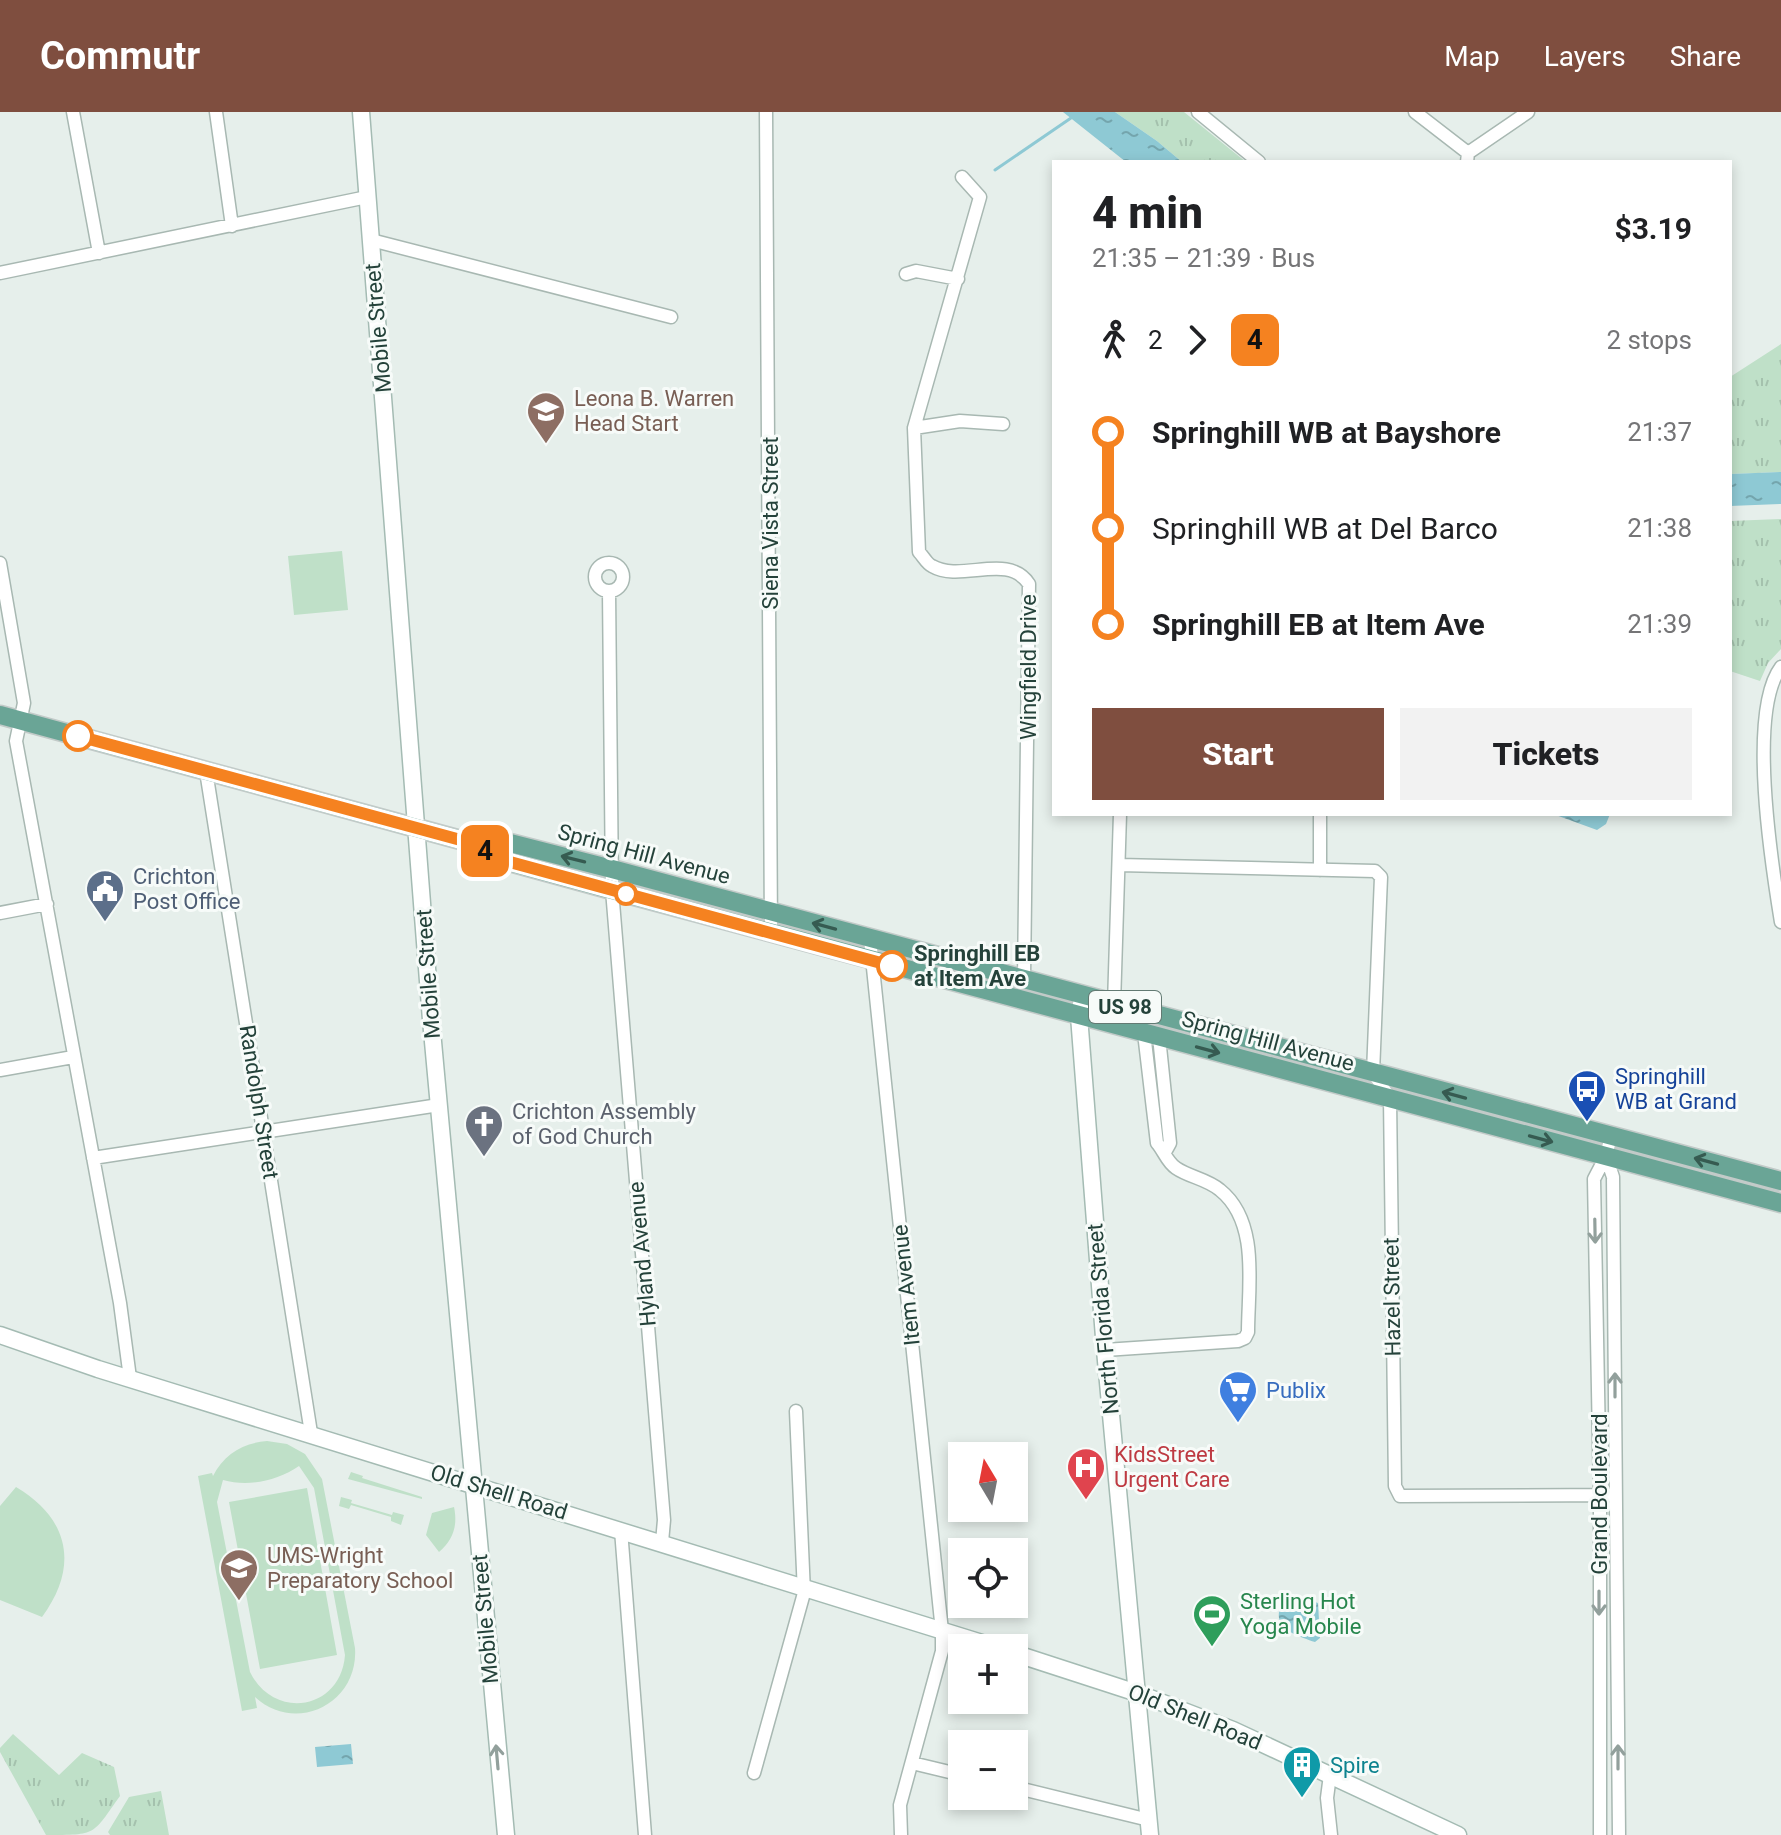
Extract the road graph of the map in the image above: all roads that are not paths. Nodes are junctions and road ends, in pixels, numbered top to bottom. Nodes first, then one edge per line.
1 (73, 112) edge
2 (216, 112) edge
3 (361, 112) edge
4 (766, 112) edge
5 (1198, 112) edge
6 (1415, 112) edge
7 (1528, 112) edge
8 (1468, 158) edge
9 (1257, 160) edge
10 (962, 177) dead end
11 (367, 197) junction
12 (232, 226) junction
13 (371, 240) junction
14 (99, 253) junction
15 (0, 273) edge
16 (906, 274) dead end
17 (958, 279) junction
18 (671, 317) dead end
19 (1003, 424) dead end
20 (914, 428) junction
21 (0, 563) edge
22 (609, 591) dead end
23 (1781, 667) edge
24 (0, 715) edge
25 (21, 721) junction
26 (206, 771) junction
27 (1120, 816) edge
28 (1320, 816) edge
29 (418, 828) junction
30 (468, 842) junction
31 (1119, 865) junction
32 (612, 869) junction
33 (1320, 870) junction
34 (1778, 879) edge
35 (612, 890) junction
36 (47, 904) junction
37 (771, 912) junction
38 (0, 913) edge
39 (1781, 922) edge
40 (771, 933) junction
41 (870, 939) junction
42 (872, 960) junction
43 (1024, 978) junction
44 (1082, 995) junction
45 (1114, 1004) junction
46 (1079, 1016) junction
47 (1109, 1024) junction
48 (1152, 1035) junction
49 (73, 1057) junction
50 (0, 1070) edge
51 (1373, 1073) junction
52 (1390, 1098) junction
53 (439, 1105) junction
54 (264, 1132) junction
55 (1611, 1136) junction
56 (1606, 1156) junction
57 (93, 1158) junction
58 (1781, 1181) edge
59 (1781, 1203) edge
60 (0, 1335) edge
61 (1105, 1350) junction
62 (130, 1378) junction
63 (796, 1411) dead end
64 (311, 1433) junction
65 (473, 1484) junction
66 (1600, 1495) junction
67 (1616, 1495) junction
68 (621, 1530) junction
69 (662, 1542) junction
70 (804, 1587) junction
71 (942, 1631) junction
72 (952, 1634) edge
73 (1028, 1658) edge
74 (1137, 1693) junction
75 (912, 1763) junction
76 (948, 1772) edge
77 (754, 1773) dead end
78 (1330, 1775) junction
79 (1028, 1791) edge
80 (1150, 1827) edge
81 (506, 1835) edge
82 (645, 1835) edge
83 (901, 1835) edge
84 (1331, 1835) edge
85 (1458, 1835) edge
86 (1600, 1835) edge
87 (1619, 1835) edge

1 - 14 street
2 - 12 street
3 - 11 street, Mobile Street
4 - 37 street, Siena Vista Street
5 - 9 street
6 - 8 street
7 - 8 street
10 - 17 street, Wingfield Drive
11 - 12 street
11 - 13 street, Mobile Street
12 - 14 street
13 - 18 street
13 - 29 street, Mobile Street
14 - 15 street
16 - 17 street
17 - 20 street, Wingfield Drive
19 - 20 street
20 - 43 street, Wingfield Drive
21 - 25 street
22 - 32 street, Hyland Avenue
23 - 34 street
24 - 25 main road, Spring Hill Avenue / US 98
25 - 26 main road, Spring Hill Avenue / US 98
25 - 36 street
26 - 29 main road, Spring Hill Avenue / US 98
26 - 54 street, Randolph Street
27 - 31 street
28 - 33 street
29 - 30 main road, Spring Hill Avenue / US 98
29 - 53 street, Mobile Street
32 -> 30 main road, Spring Hill Avenue / US 98
30 - 35 main road, Spring Hill Avenue / US 98
31 - 33 street
31 - 45 street
32 - 35 street, Hyland Avenue
32 - 37 main road, Spring Hill Avenue / US 98
33 - 51 street
34 - 39 street
35 - 40 main road, Spring Hill Avenue / US 98
35 - 69 street, Hyland Avenue
36 - 38 street
36 - 49 street
37 - 40 street, Siena Vista Street
41 -> 37 main road, Spring Hill Avenue / US 98
40 - 42 main road, Spring Hill Avenue / US 98
41 - 42 street, Item Avenue
41 - 43 main road, Spring Hill Avenue / US 98
42 - 46 main road, Spring Hill Avenue / US 98
42 - 71 street, Item Avenue
43 - 44 main road, Spring Hill Avenue / US 98
44 - 45 main road, Spring Hill Avenue / US 98
44 - 46 street, North Florida Street
45 - 47 street
45 - 51 main road, Spring Hill Avenue / US 98
46 - 47 main road, Spring Hill Avenue / US 98
46 - 61 street, North Florida Street
47 - 48 main road, Spring Hill Avenue / US 98
48 -> 52 main road, Spring Hill Avenue / US 98
48 - 61 street
49 - 50 street
49 - 57 street
51 - 52 street
55 -> 51 main road, Spring Hill Avenue / US 98
52 -> 56 main road, Spring Hill Avenue / US 98
52 - 66 street, Hazel Street
53 - 54 street
53 - 65 street, Mobile Street
54 - 57 street
54 - 64 street, Randolph Street
55 - 56 street, Grand Boulevard
58 -> 55 main road, Spring Hill Avenue / US 98
56 - 59 main road, Spring Hill Avenue / US 98
56 -> 66 street, Grand Boulevard
67 -> 56 street, Grand Boulevard
57 - 62 street
60 - 62 street, Old Shell Road
61 - 74 street, North Florida Street
62 - 64 street, Old Shell Road
63 - 70 street
64 - 65 street, Old Shell Road
65 - 68 street, Old Shell Road
81 -> 65 street, Mobile Street
66 - 67 street
66 -> 86 street, Grand Boulevard
87 -> 67 street, Grand Boulevard
68 - 69 street, Old Shell Road
68 - 82 street
69 - 70 street, Old Shell Road
70 - 71 street, Old Shell Road
70 - 77 street
71 - 72 street, Old Shell Road
71 - 75 street, Item Avenue
73 - 74 street, Old Shell Road
74 - 78 street, Old Shell Road
74 - 80 street, North Florida Street
75 - 76 street
75 - 83 street, Item Avenue
78 - 84 street
78 - 85 street, Old Shell Road
79 - 80 street

